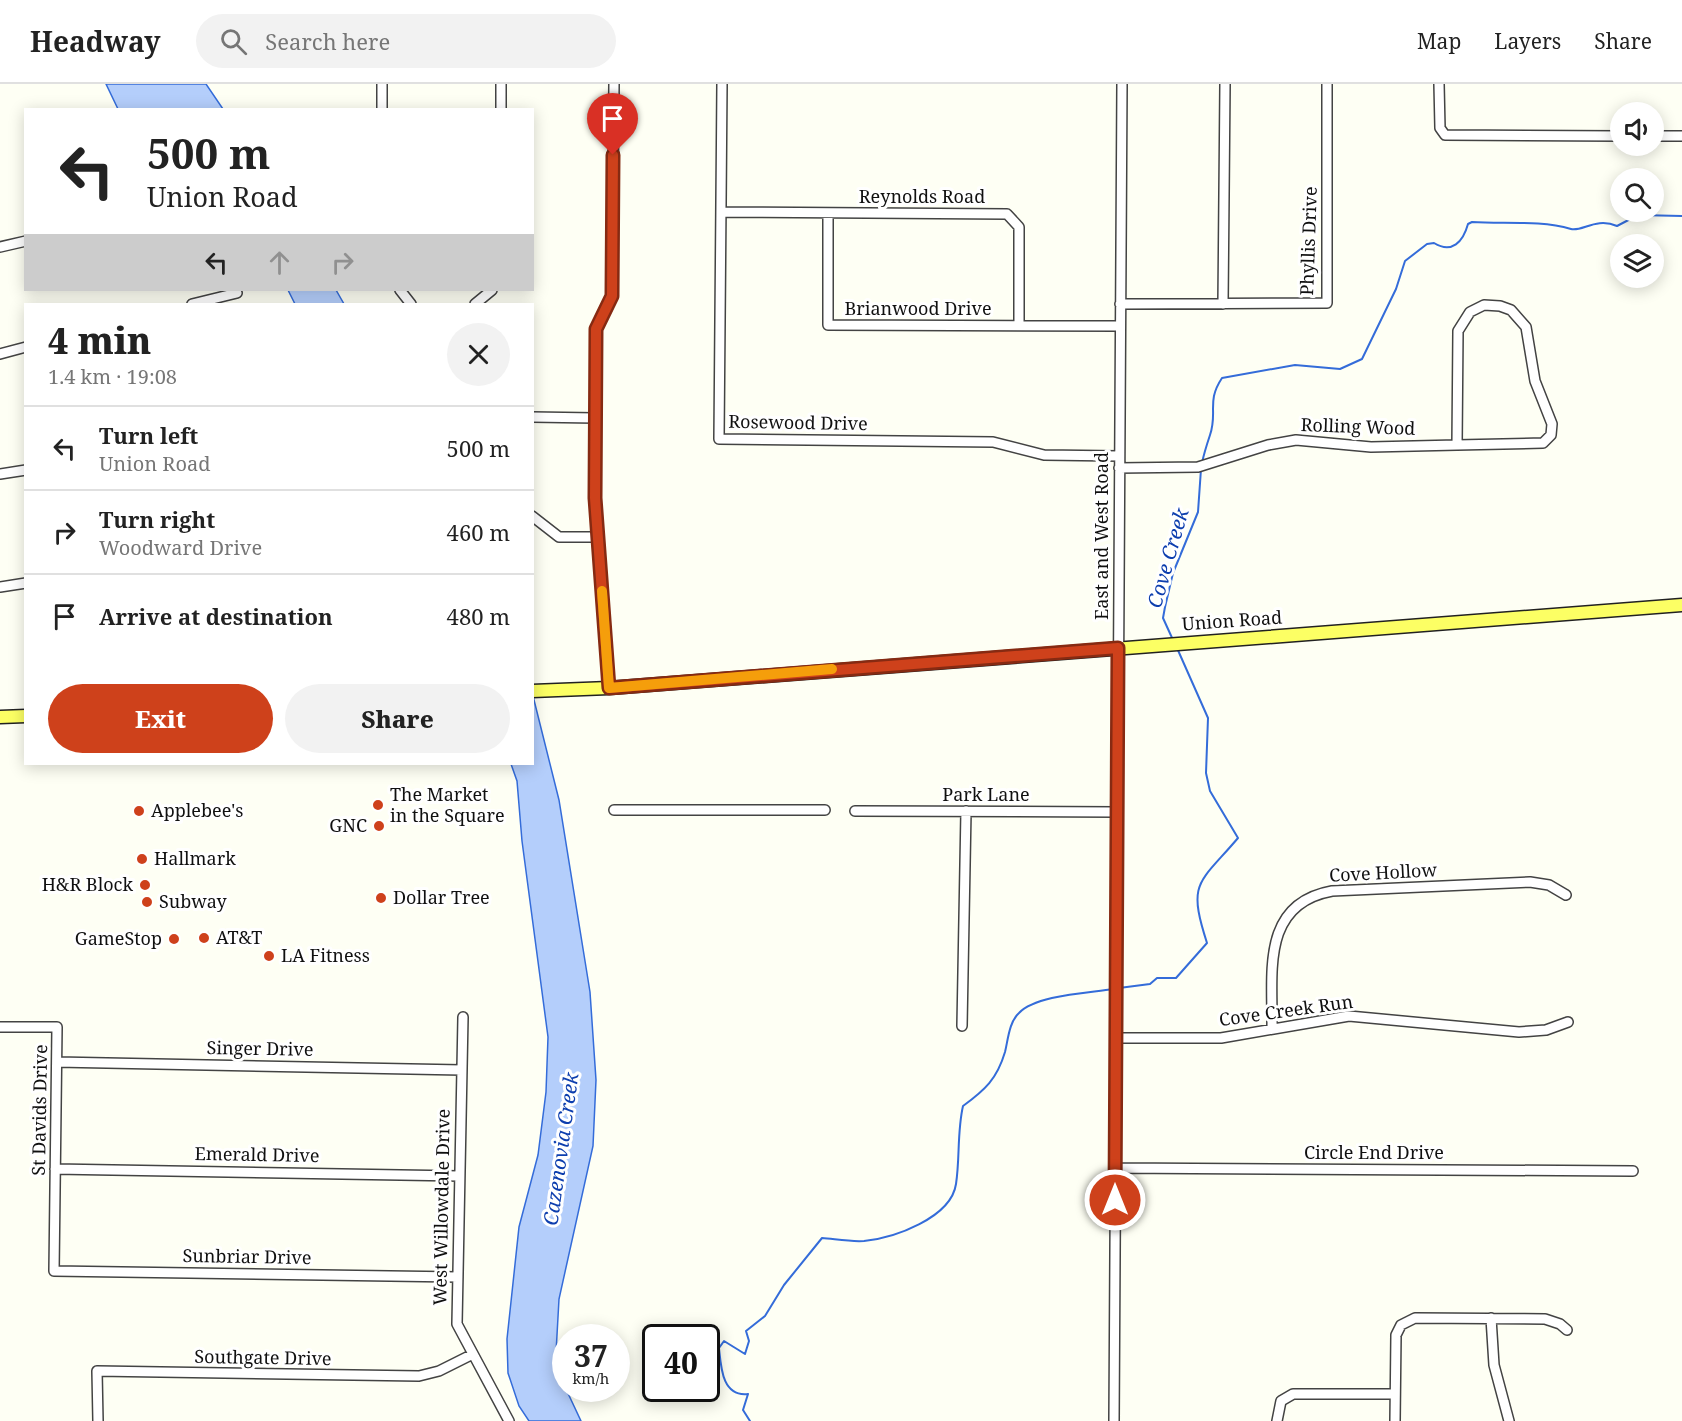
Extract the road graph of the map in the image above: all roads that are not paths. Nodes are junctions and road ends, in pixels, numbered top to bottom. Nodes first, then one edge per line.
1 (382, 84) edge
2 (501, 84) edge
3 (614, 84) edge
4 (722, 84) edge
5 (1122, 84) edge
6 (1225, 84) edge
7 (1327, 84) edge
8 (1439, 84) edge
9 (382, 108) edge
10 (501, 108) edge
11 (1682, 135) edge
12 (1610, 136) edge
13 (1664, 136) edge
14 (721, 212) junction
15 (828, 213) junction
16 (24, 241) edge
17 (0, 247) edge
18 (401, 291) edge
19 (491, 291) edge
20 (237, 293) dead end
21 (196, 303) edge
22 (410, 303) edge
23 (476, 303) edge
24 (1120, 304) junction
25 (1223, 304) junction
26 (1018, 326) junction
27 (1120, 326) junction
28 (24, 348) edge
29 (0, 354) edge
30 (534, 417) edge
31 (595, 418) junction
32 (1456, 445) junction
33 (1119, 456) junction
34 (1119, 468) junction
35 (24, 470) edge
36 (0, 474) edge
37 (534, 518) edge
38 (598, 537) junction
39 (24, 583) edge
40 (0, 587) edge
41 (1682, 605) edge
42 (1118, 648) junction
43 (609, 688) junction
44 (534, 691) edge
45 (24, 716) edge
46 (0, 717) edge
47 (614, 810) dead end
48 (825, 810) dead end
49 (855, 811) dead end
50 (966, 811) junction
51 (1116, 812) junction
52 (1566, 895) dead end
53 (463, 1017) dead end
54 (1568, 1022) dead end
55 (962, 1026) dead end
56 (0, 1027) edge
57 (1272, 1029) junction
58 (1116, 1038) junction
59 (57, 1062) junction
60 (462, 1070) junction
61 (1115, 1168) junction
62 (55, 1169) junction
63 (1633, 1171) dead end
64 (459, 1176) junction
65 (54, 1252) joint
66 (458, 1277) junction
67 (1491, 1318) junction
68 (1567, 1330) dead end
69 (473, 1354) junction
70 (1395, 1394) junction
71 (98, 1421) edge
72 (509, 1421) edge
73 (1114, 1421) edge
74 (1277, 1421) edge
75 (1395, 1421) edge
76 (1509, 1421) edge

1 - 9 street
2 - 10 street
3 - 31 street
4 - 14 street, Rosewood Drive
5 - 24 street, East and West Road
6 - 25 street
7 - 25 street, Phyllis Drive
8 - 12 street
11 - 13 street
14 - 15 street, Reynolds Road
14 - 33 street, Rosewood Drive
15 - 26 street, Reynolds Road
15 - 26 street, Brianwood Drive
16 - 17 street
18 - 22 street
19 - 23 street
20 - 21 street
24 - 25 street, Phyllis Drive
24 - 27 street, East and West Road
26 - 27 street, Brianwood Drive
27 - 33 street, East and West Road
28 - 29 street
30 - 31 street
31 - 38 street
32 - 32 street, Rolling Wood
32 - 34 street, Rolling Wood
33 - 34 street, East and West Road
34 - 42 street, East and West Road
35 - 36 street
37 - 38 street
38 - 43 street
39 - 40 street
41 - 42 main road, Union Road
42 - 43 main road, Union Road
42 - 51 street, East and West Road
43 - 44 main road, Union Road
45 - 46 main road
47 - 48 street
49 - 50 street, Park Lane
50 - 51 street, Park Lane
50 - 55 street
51 - 58 street, East and West Road
52 - 57 street, Cove Hollow
53 - 60 street, West Willowdale Drive
54 - 57 street, Cove Creek Run
56 - 59 street, St Davids Drive
57 - 58 street, Cove Creek Run
58 - 61 street, East and West Road
59 - 60 street, Singer Drive
59 - 62 street, St Davids Drive
60 - 64 street, West Willowdale Drive
61 - 63 street, Circle End Drive
61 - 73 street, East and West Road
62 - 64 street, Emerald Drive
62 - 65 street, St Davids Drive
64 - 66 street, West Willowdale Drive
65 - 66 street, Sunbriar Drive
66 - 69 street, West Willowdale Drive
67 - 68 street
67 - 70 street
67 - 76 street
69 - 71 street, Southgate Drive
69 - 72 street, West Willowdale Drive
70 - 74 street
70 - 75 street

